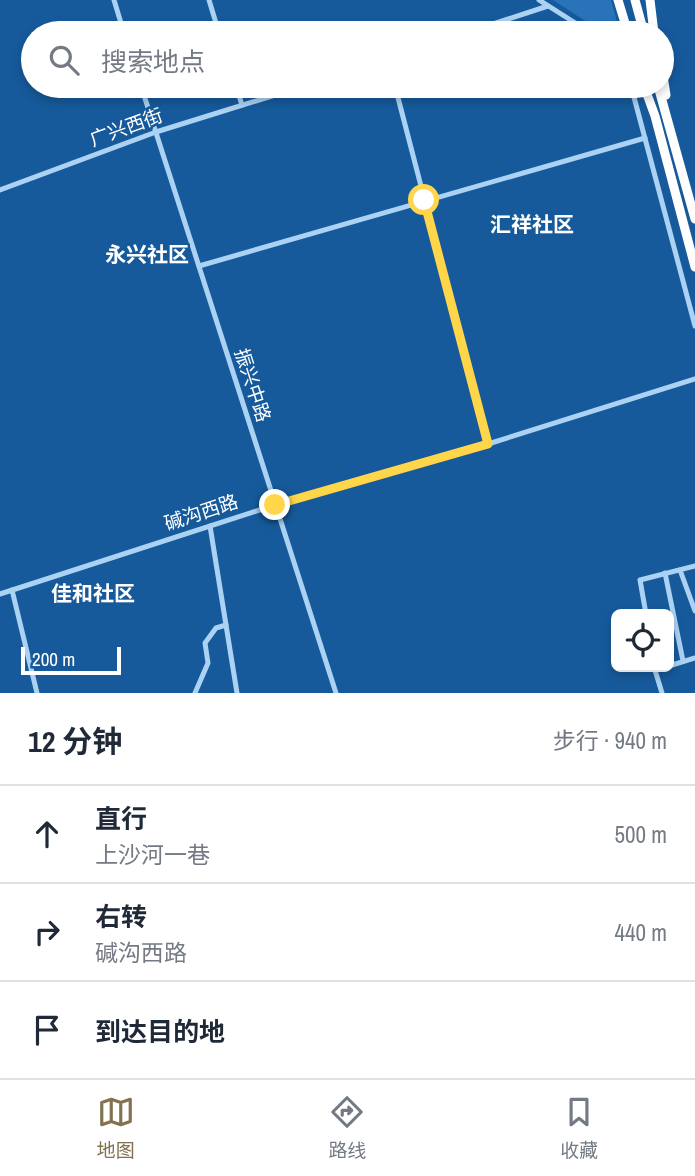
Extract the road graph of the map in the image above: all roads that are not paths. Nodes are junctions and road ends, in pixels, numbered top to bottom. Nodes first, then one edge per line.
1 (114, 0) edge
2 (209, 0) edge
3 (539, 0) edge
4 (618, 0) edge
5 (624, 0) edge
6 (635, 0) edge
7 (650, 0) edge
8 (548, 6) junction
9 (120, 21) edge
10 (215, 21) edge
11 (502, 21) edge
12 (571, 21) edge
13 (624, 21) edge
14 (630, 21) edge
15 (641, 21) edge
16 (653, 21) edge
17 (145, 98) edge
18 (240, 98) edge
19 (265, 98) edge
20 (398, 98) edge
21 (634, 98) edge
22 (650, 98) edge
23 (662, 98) edge
24 (667, 98) edge
25 (242, 105) junction
26 (156, 132) junction
27 (645, 138) junction
28 (675, 142) junction
29 (0, 190) edge
30 (424, 200) junction
31 (695, 219) edge
32 (199, 265) junction
33 (695, 267) edge
34 (695, 326) edge
35 (695, 379) edge
36 (488, 444) junction
37 (275, 505) junction
38 (211, 526) junction
39 (695, 566) edge
40 (680, 570) junction
41 (665, 573) junction
42 (12, 590) junction
43 (0, 594) edge
44 (645, 609) edge
45 (695, 611) edge
46 (226, 625) junction
47 (695, 658) edge
48 (683, 661) junction
49 (674, 664) edge
50 (656, 672) edge
51 (37, 693) edge
52 (195, 693) edge
53 (237, 693) edge
54 (336, 693) edge
55 (662, 693) edge

1 - 9 street
2 - 10 street
3 - 8 street
4 - 13 highway
5 - 14 highway
6 - 15 highway
7 - 16 highway
8 - 11 street
8 - 12 street
17 - 26 street, 振兴中路
18 - 25 street
19 - 25 street, 广兴西街
20 - 30 street
21 - 27 street
22 - 33 highway
23 - 28 highway
24 - 28 highway
25 - 26 street, 广兴西街
26 - 29 street, 广兴西街
26 - 32 street, 振兴中路
27 - 30 street
27 - 34 street
28 - 31 highway
30 - 32 street
30 - 36 street
32 - 37 street, 振兴中路
35 - 36 street, 碱沟西路
36 - 37 street, 碱沟西路
37 - 38 street, 碱沟西路
37 - 54 street, 振兴中路
38 - 42 street, 碱沟西路
38 - 46 street
39 - 40 street
40 - 41 street
40 - 45 street
41 - 44 street
41 - 48 street
42 - 43 street, 碱沟西路
42 - 51 street
46 - 52 street
46 - 53 street
47 - 48 street
48 - 49 street
50 - 55 street

